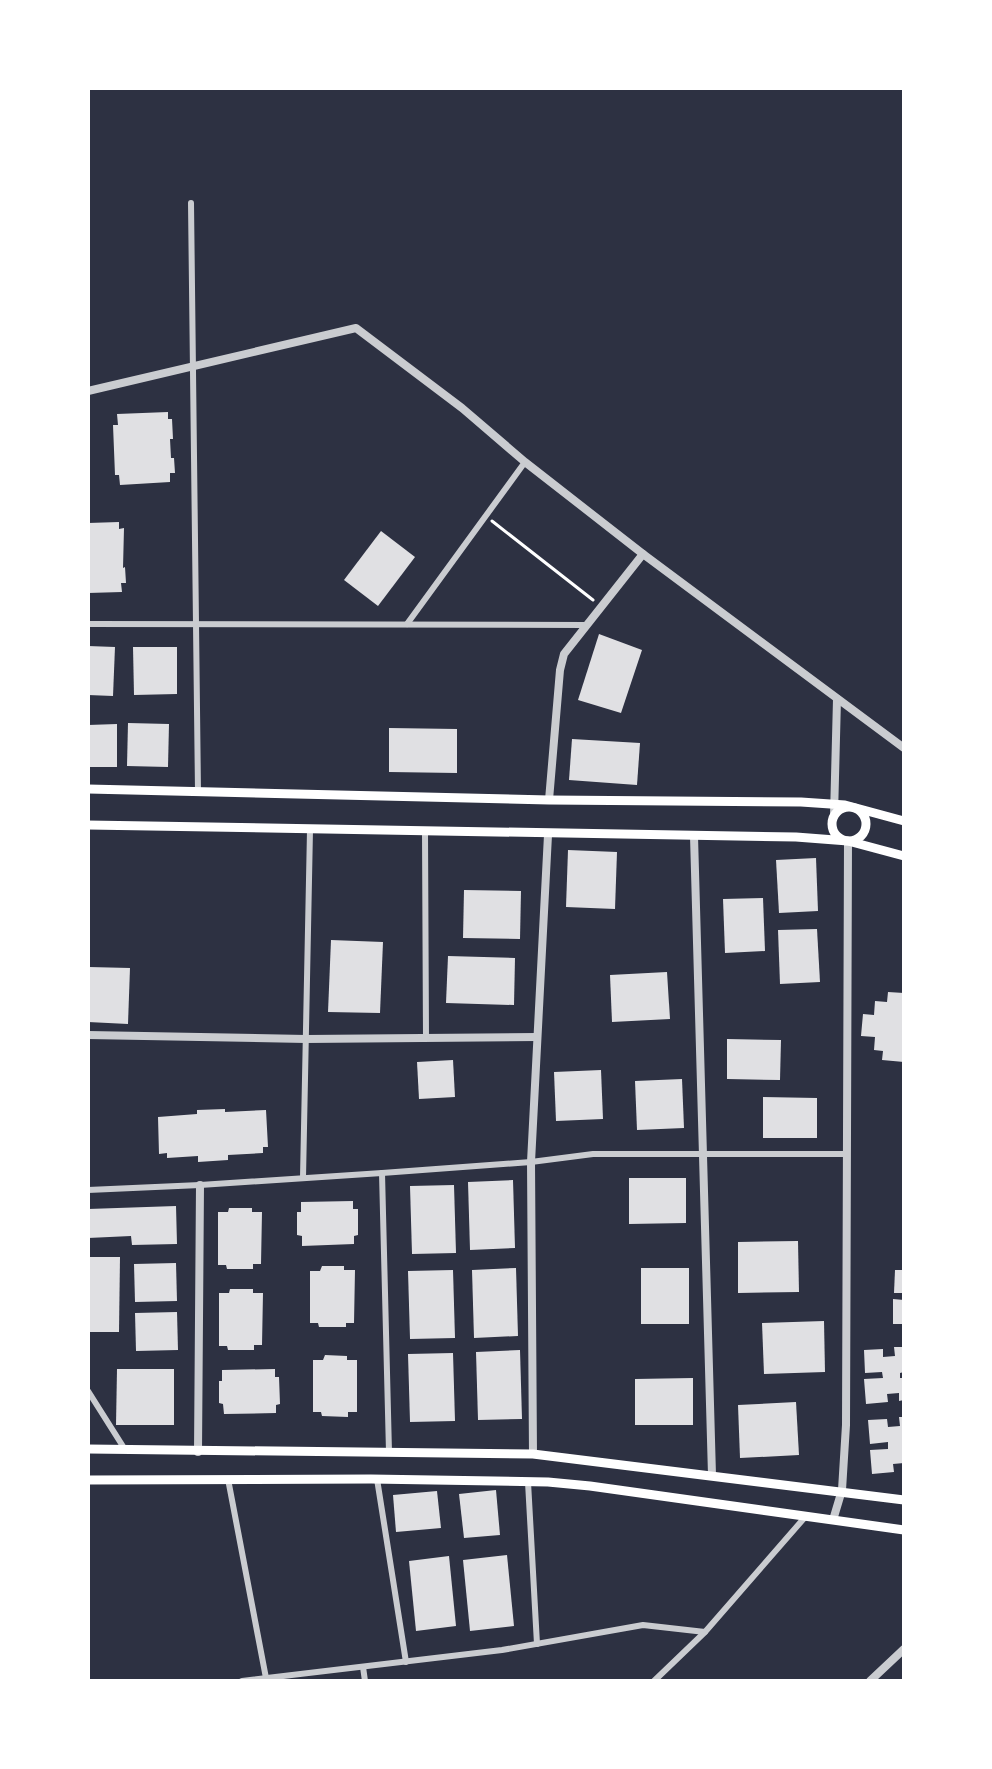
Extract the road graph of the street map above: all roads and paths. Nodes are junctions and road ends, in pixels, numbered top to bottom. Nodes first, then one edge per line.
1 (191, 203) dead end
2 (193, 366) junction
3 (88, 391) edge
4 (525, 462) junction
5 (486, 516) junction
6 (643, 554) junction
7 (601, 606) junction
8 (88, 624) edge
9 (196, 624) junction
10 (407, 624) junction
11 (586, 625) junction
12 (837, 699) junction
13 (904, 748) edge
14 (88, 789) edge
15 (198, 792) junction
16 (549, 800) junction
17 (834, 804) junction
18 (853, 807) junction
19 (834, 816) junction
20 (904, 821) edge
21 (88, 825) edge
22 (310, 830) junction
23 (425, 832) junction
24 (548, 835) junction
25 (694, 836) junction
26 (848, 841) junction
27 (904, 856) edge
28 (88, 1035) edge
29 (537, 1037) junction
30 (426, 1038) junction
31 (306, 1039) junction
32 (704, 1154) junction
33 (847, 1154) junction
34 (531, 1162) junction
35 (382, 1173) junction
36 (303, 1178) junction
37 (200, 1185) junction
38 (88, 1190) edge
39 (88, 1391) edge
40 (124, 1448) junction
41 (88, 1449) edge
42 (198, 1452) junction
43 (389, 1452) junction
44 (533, 1454) junction
45 (712, 1475) junction
46 (228, 1479) junction
47 (377, 1479) junction
48 (88, 1480) edge
49 (528, 1482) junction
50 (842, 1490) junction
51 (904, 1500) edge
52 (806, 1516) junction
53 (833, 1520) junction
54 (904, 1530) edge
55 (705, 1632) junction
56 (537, 1644) junction
57 (904, 1649) edge
58 (406, 1662) junction
59 (363, 1667) junction
60 (266, 1678) junction
61 (242, 1681) edge
62 (365, 1681) edge
63 (654, 1681) edge
64 (870, 1681) edge

1 - 2 street
2 - 3 street
2 - 4 street
2 - 9 street
4 - 5 street
4 - 6 street
5 - 7 path
5 - 10 street
6 - 7 street
6 - 12 street
7 - 11 street
8 - 9 street
9 - 10 street
9 - 15 street
10 - 11 street
11 - 16 street
12 - 13 street
12 - 17 street
14 - 15 main road
15 - 16 main road
16 - 17 main road
17 - 18 main road
17 - 19 street
18 - 19 main road
18 - 20 main road
18 - 26 main road
19 - 26 main road
21 - 22 main road
22 - 23 main road
22 - 31 street
23 - 24 main road
23 - 30 street
24 - 25 main road
24 - 29 street
25 - 26 main road
25 - 32 street
26 - 27 main road
26 - 33 street
28 - 31 street
29 - 30 street
29 - 34 street
30 - 31 street
31 - 36 street
32 - 33 street
32 - 34 street
32 - 45 street
33 - 50 street
34 - 35 street
34 - 44 street
35 - 36 street
35 - 43 street
36 - 37 street
37 - 38 street
37 - 42 street
39 - 40 street
40 - 41 main road
40 - 42 main road
42 - 43 main road
43 - 44 main road
44 - 45 main road
45 - 50 main road
46 - 47 main road
46 - 48 main road
46 - 60 street
47 - 49 main road
47 - 58 street
49 - 52 main road
49 - 56 street
50 - 51 main road
50 - 53 street
52 - 53 main road
52 - 55 street
53 - 54 main road
55 - 56 street
55 - 63 street
56 - 58 street
57 - 64 street
58 - 59 street
59 - 60 street
59 - 62 street
60 - 61 street

